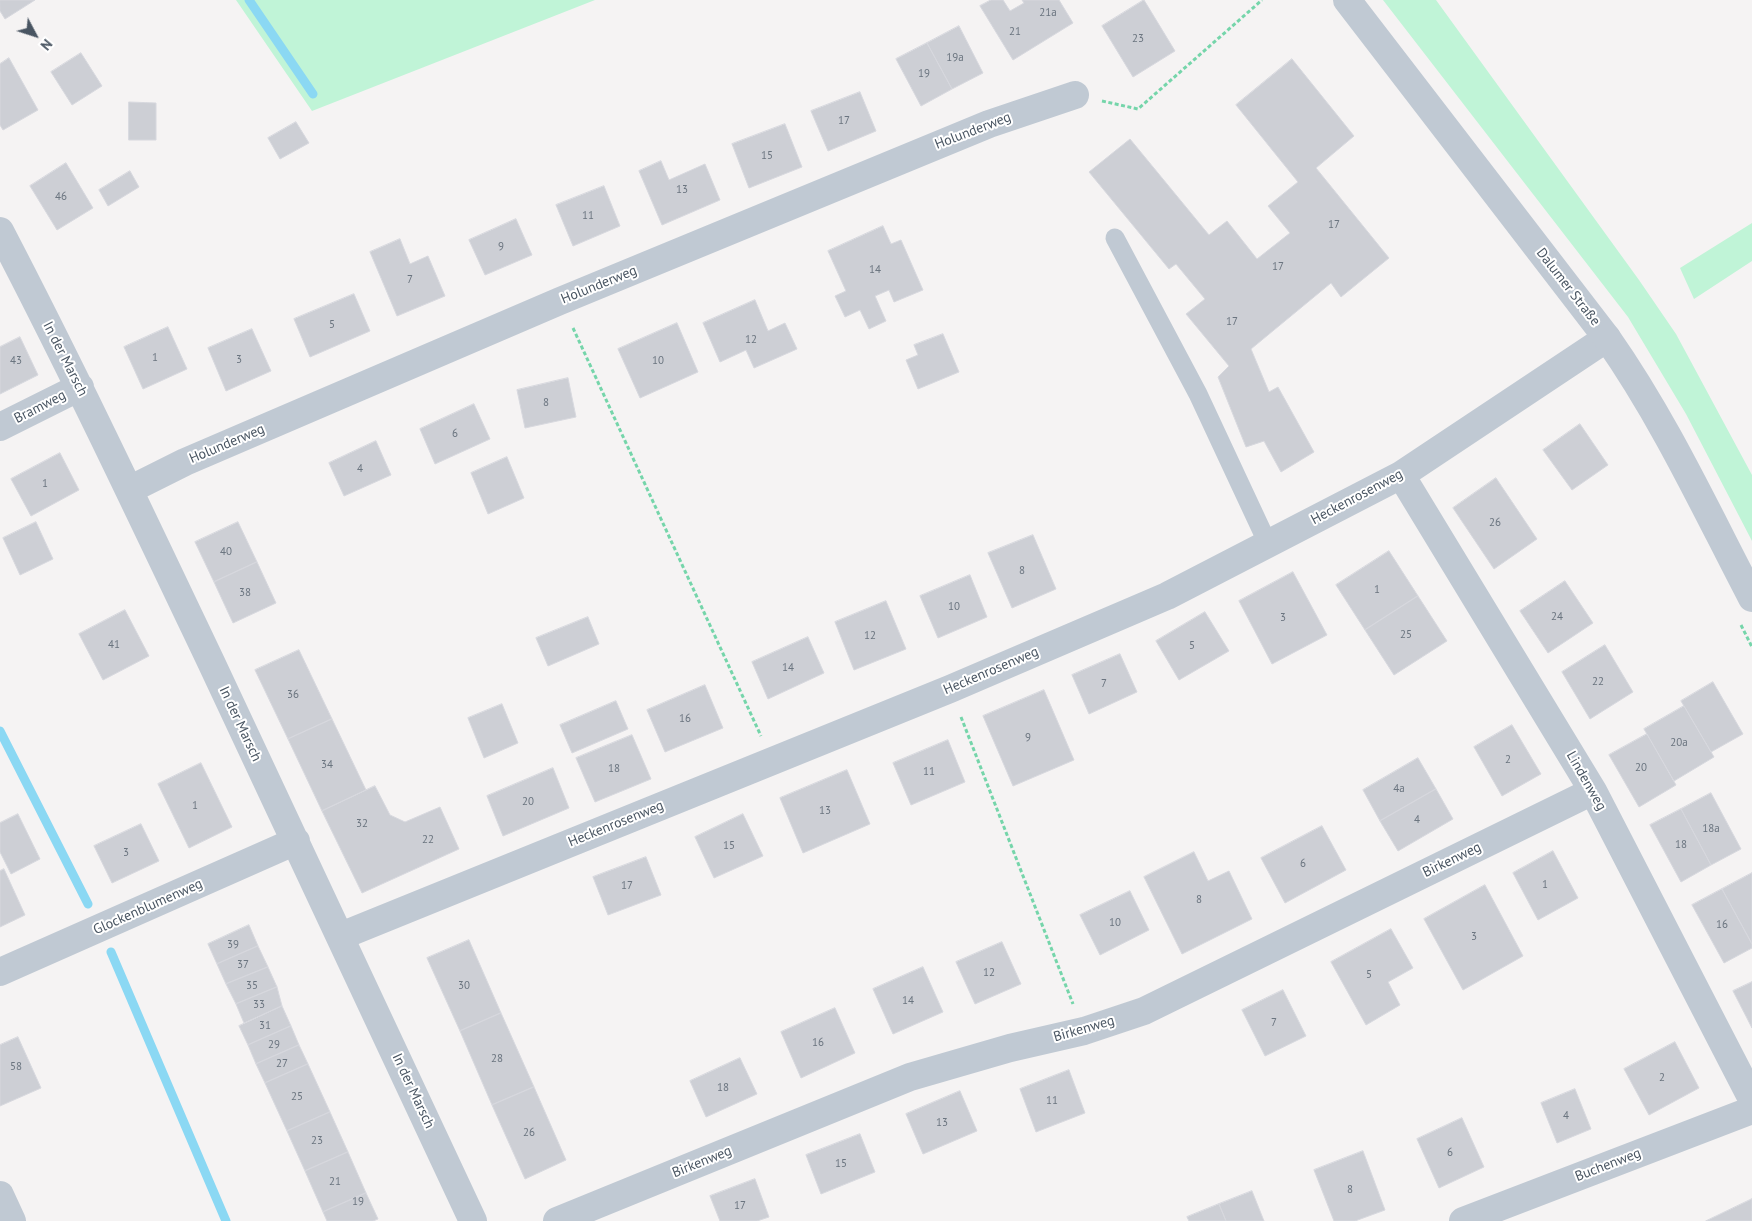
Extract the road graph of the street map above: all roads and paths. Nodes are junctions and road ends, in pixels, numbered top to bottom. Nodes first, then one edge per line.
1 (1262, 0) edge
2 (1347, 0) edge
3 (1075, 95) joint
4 (0, 231) edge
5 (1115, 238) dead end
6 (560, 301) junction
7 (1607, 338) junction
8 (80, 387) junction
9 (0, 427) edge
10 (1401, 475) junction
11 (129, 490) junction
12 (1268, 544) junction
13 (1752, 598) edge
14 (1739, 622) dead end
15 (1752, 647) edge
16 (950, 689) junction
17 (773, 761) junction
18 (1593, 791) junction
19 (296, 841) junction
20 (341, 936) junction
21 (0, 972) edge
22 (1084, 1031) junction
23 (1752, 1099) edge
24 (1752, 1110) edge
25 (0, 1195) edge
26 (12, 1221) edge
27 (473, 1221) edge
28 (557, 1221) edge
29 (1463, 1221) edge

1 - 3 path
2 - 7 street, Dalumer Straße
3 - 6 street, Holunderweg
4 - 8 street, In der Marsch
5 - 12 lane
6 - 11 street, Holunderweg
6 - 17 path
7 - 10 street, Heckenrosenweg
7 - 13 street, Dalumer Straße
8 - 9 street, Bramweg
8 - 11 street, In der Marsch
10 - 12 street, Heckenrosenweg
10 - 18 street, Lindenweg
11 - 19 street, In der Marsch
12 - 16 street, Heckenrosenweg
14 - 15 path
16 - 17 street, Heckenrosenweg
16 - 22 path
17 - 20 street, Heckenrosenweg
18 - 22 street, Birkenweg
18 - 23 street, Lindenweg
19 - 20 street, In der Marsch
19 - 21 street, Glockenblumenweg
20 - 27 street, In der Marsch
22 - 28 street, Birkenweg
24 - 29 street, Buchenweg
25 - 26 street

